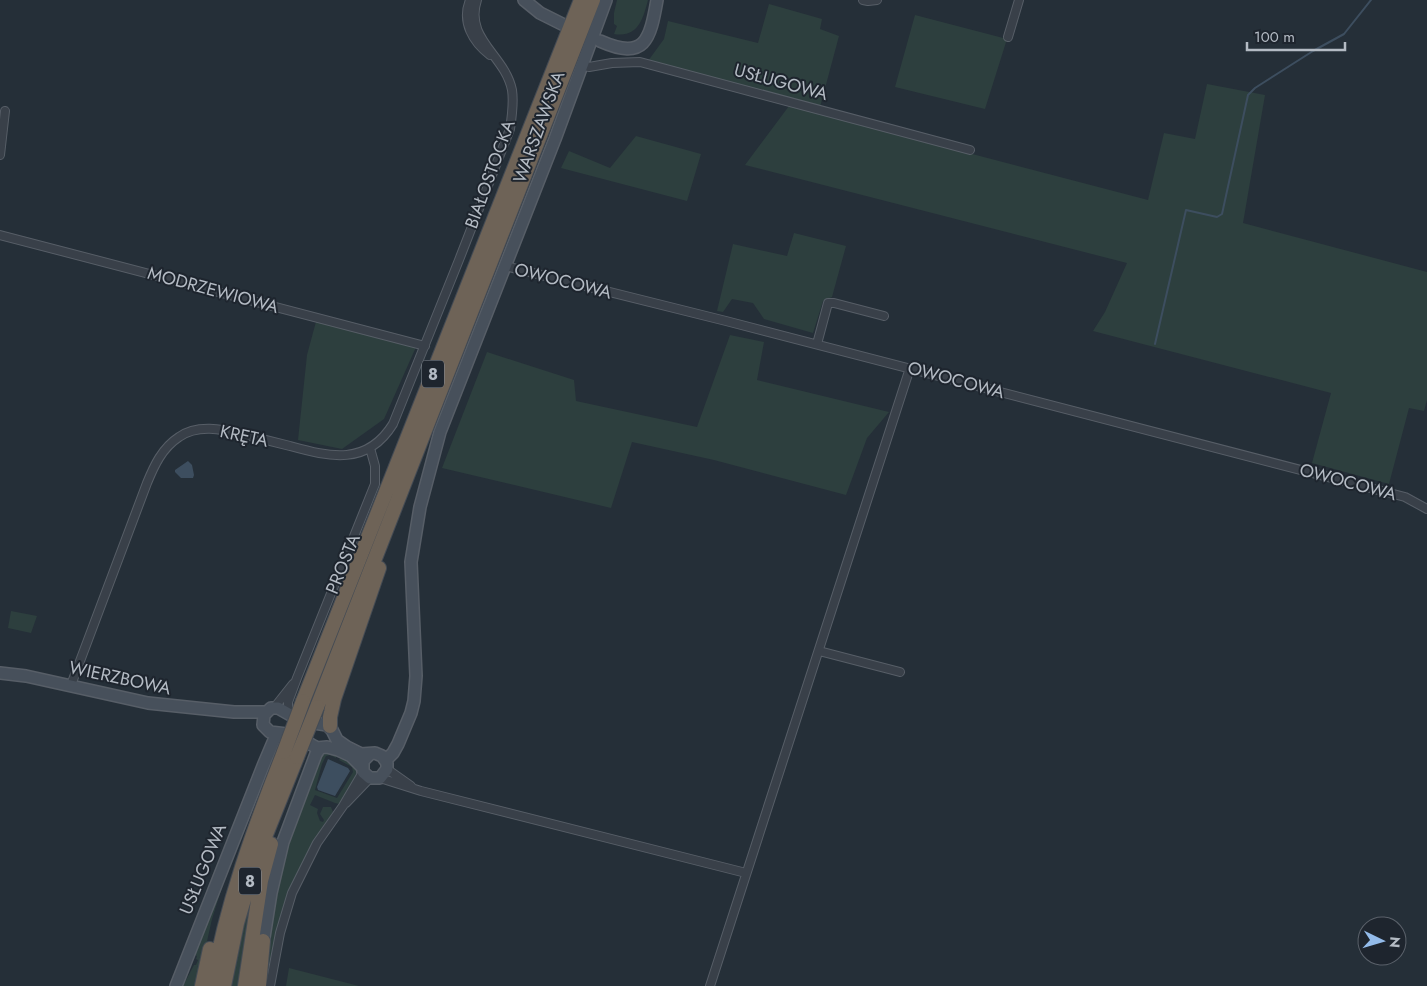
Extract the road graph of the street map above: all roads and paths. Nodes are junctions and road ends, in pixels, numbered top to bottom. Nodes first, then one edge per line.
1 (470, 0) edge
2 (477, 0) edge
3 (580, 0) edge
4 (593, 0) edge
5 (606, 0) edge
6 (657, 0) edge
7 (863, 0) edge
8 (877, 0) edge
9 (1019, 0) edge
10 (526, 2) edge
11 (564, 25) dead end
12 (1008, 36) dead end
13 (600, 41) dead end
14 (498, 61) junction
15 (581, 66) junction
16 (5, 111) dead end
17 (970, 150) dead end
18 (0, 155) edge
19 (0, 235) edge
20 (459, 260) joint
21 (506, 266) junction
22 (884, 316) dead end
23 (817, 344) junction
24 (425, 346) junction
25 (910, 368) junction
26 (370, 448) junction
27 (399, 495) junction
28 (1427, 508) edge
29 (819, 651) junction
30 (900, 672) dead end
31 (0, 673) edge
32 (297, 678) junction
33 (71, 685) junction
34 (270, 710) junction
35 (234, 712) junction
36 (288, 713) junction
37 (269, 729) junction
38 (332, 731) junction
39 (323, 748) junction
40 (375, 767) junction
41 (289, 779) junction
42 (261, 811) junction
43 (746, 873) junction
44 (264, 940) junction
45 (176, 986) edge
46 (202, 986) edge
47 (212, 986) edge
48 (224, 986) edge
49 (245, 986) edge
50 (254, 986) edge
51 (259, 986) edge
52 (270, 986) edge
53 (710, 986) edge

1 - 14 street, BIAŁOSTOCKA
2 - 14 street, BIAŁOSTOCKA
3 - 42 highway, 8, bridge
4 - 27 highway, 8
5 - 15 street, WARSZAWSKA
6 - 13 street
7 - 8 street
9 - 12 street
10 - 11 street
14 - 20 street, BIAŁOSTOCKA
15 - 17 street, USŁUGOWA
15 - 21 street, WARSZAWSKA
16 - 18 street
19 - 24 street, MODRZEWIOWA
20 - 24 street, KRĘTA
21 - 23 street, OWOCOWA
21 - 40 street, WARSZAWSKA
22 - 23 street
23 - 25 street, OWOCOWA
24 - 26 street, KRĘTA
25 - 28 street, OWOCOWA
25 - 29 street
26 - 32 street, PROSTA
26 - 33 street, KRĘTA
27 - 38 highway
27 - 41 highway, 8, bridge
29 - 30 street
29 - 43 street
31 - 33 street, WIERZBOWA
32 - 34 street, PROSTA
32 - 36 street, PROSTA
33 - 35 street, WIERZBOWA
34 - 35 street, WIERZBOWA
34 - 36 street, WIERZBOWA
34 - 37 street, USŁUGOWA
35 - 37 street, WIERZBOWA
36 - 38 street, WIERZBOWA
37 - 39 street, WIERZBOWA
37 - 45 street, USŁUGOWA
38 - 39 street
38 - 40 street
39 - 40 street, WIERZBOWA
39 - 44 street
40 - 43 street
40 - 52 street
41 - 48 highway, 8
41 - 49 highway
42 - 46 highway
42 - 47 highway, 8
43 - 53 street
44 - 50 street
44 - 51 highway

